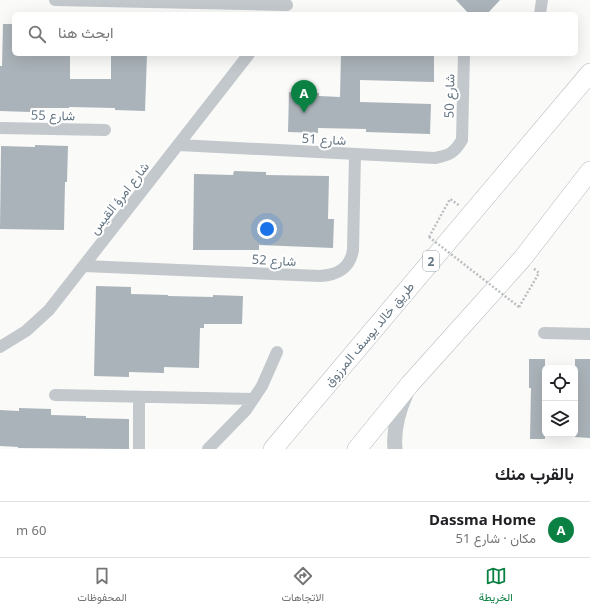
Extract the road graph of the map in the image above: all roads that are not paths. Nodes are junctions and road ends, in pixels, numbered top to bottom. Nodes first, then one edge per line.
1 (55, 0) edge
2 (542, 0) edge
3 (286, 6) edge
4 (540, 12) edge
5 (247, 56) edge
6 (464, 56) edge
7 (590, 73) edge
8 (0, 128) edge
9 (105, 130) dead end
10 (462, 140) joint
11 (178, 145) junction
12 (355, 154) junction
13 (590, 171) edge
14 (84, 266) junction
15 (544, 333) dead end
16 (590, 334) edge
17 (0, 348) edge
18 (277, 352) dead end
19 (410, 384) junction
20 (55, 395) dead end
21 (139, 397) junction
22 (253, 399) junction
23 (139, 449) edge
24 (208, 449) edge
25 (273, 449) edge
26 (357, 449) edge
27 (395, 449) edge

1 - 3 street
2 - 4 street
5 - 11 street, شارع امرؤ القيس
6 - 10 street, شارع 50
7 - 25 main road, طريق خالد يوسف المرزوق / 2
8 - 9 street, شارع 55
10 - 12 street, شارع 51
11 - 12 street, شارع 51
11 - 14 street, شارع امرؤ القيس
12 - 14 street, شارع 52
13 - 19 main road
14 - 17 street, شارع امرؤ القيس
15 - 16 street
18 - 22 street
19 - 26 main road
19 - 27 street
20 - 21 street
21 - 22 street
21 - 23 street
22 - 24 street

